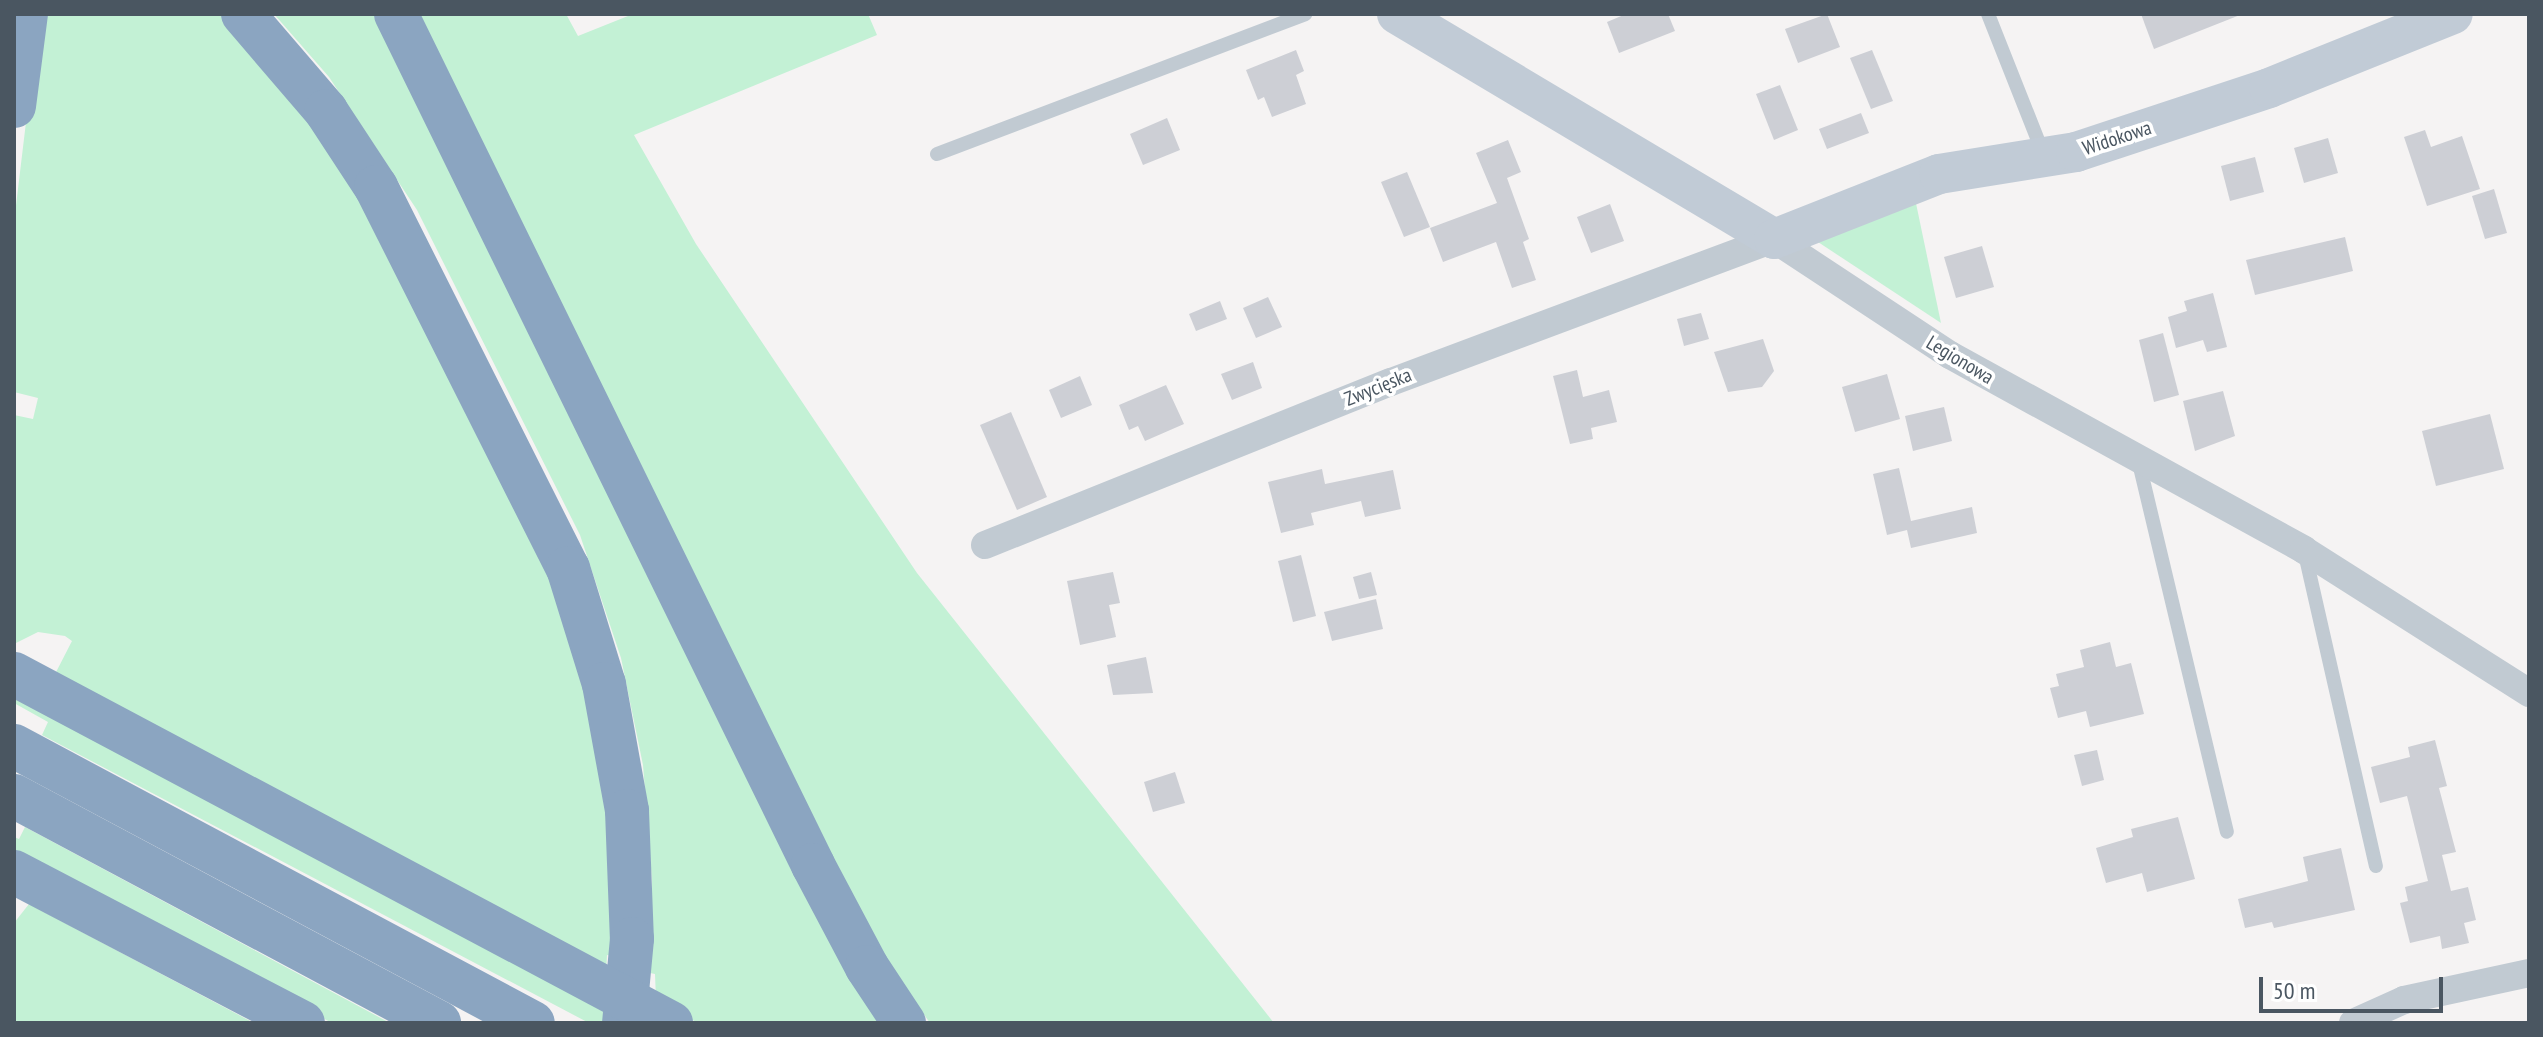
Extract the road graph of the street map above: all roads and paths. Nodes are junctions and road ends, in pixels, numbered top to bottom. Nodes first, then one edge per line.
1 (26, 14) edge
2 (243, 14) edge
3 (396, 14) edge
4 (1305, 14) edge
5 (1397, 14) edge
6 (1988, 14) edge
7 (2453, 14) edge
8 (14, 106) edge
9 (937, 154) dead end
10 (2045, 157) junction
11 (1774, 239) junction
12 (2139, 463) junction
13 (985, 545) dead end
14 (2304, 550) junction
15 (15, 674) edge
16 (2529, 693) edge
17 (14, 746) edge
18 (14, 796) edge
19 (2227, 832) dead end
20 (2376, 866) dead end
21 (14, 872) edge
22 (181, 959) junction
23 (2529, 973) edge
24 (650, 1020) edge
25 (282, 1023) edge
26 (303, 1023) edge
27 (439, 1023) edge
28 (533, 1023) edge
29 (904, 1023) edge
30 (2353, 1023) edge

1 - 8 highway
2 - 24 highway
3 - 29 highway
4 - 9 lane
5 - 11 street, Legionowa
6 - 10 lane
7 - 10 street, Widokowa
10 - 11 street, Widokowa
11 - 12 street, Legionowa
11 - 13 street, Zwycięska
12 - 14 street, Legionowa
12 - 19 lane
14 - 16 street, Legionowa
14 - 20 lane
15 - 24 highway
17 - 28 highway
18 - 27 highway
21 - 22 highway
22 - 25 highway
22 - 26 highway
23 - 30 street

